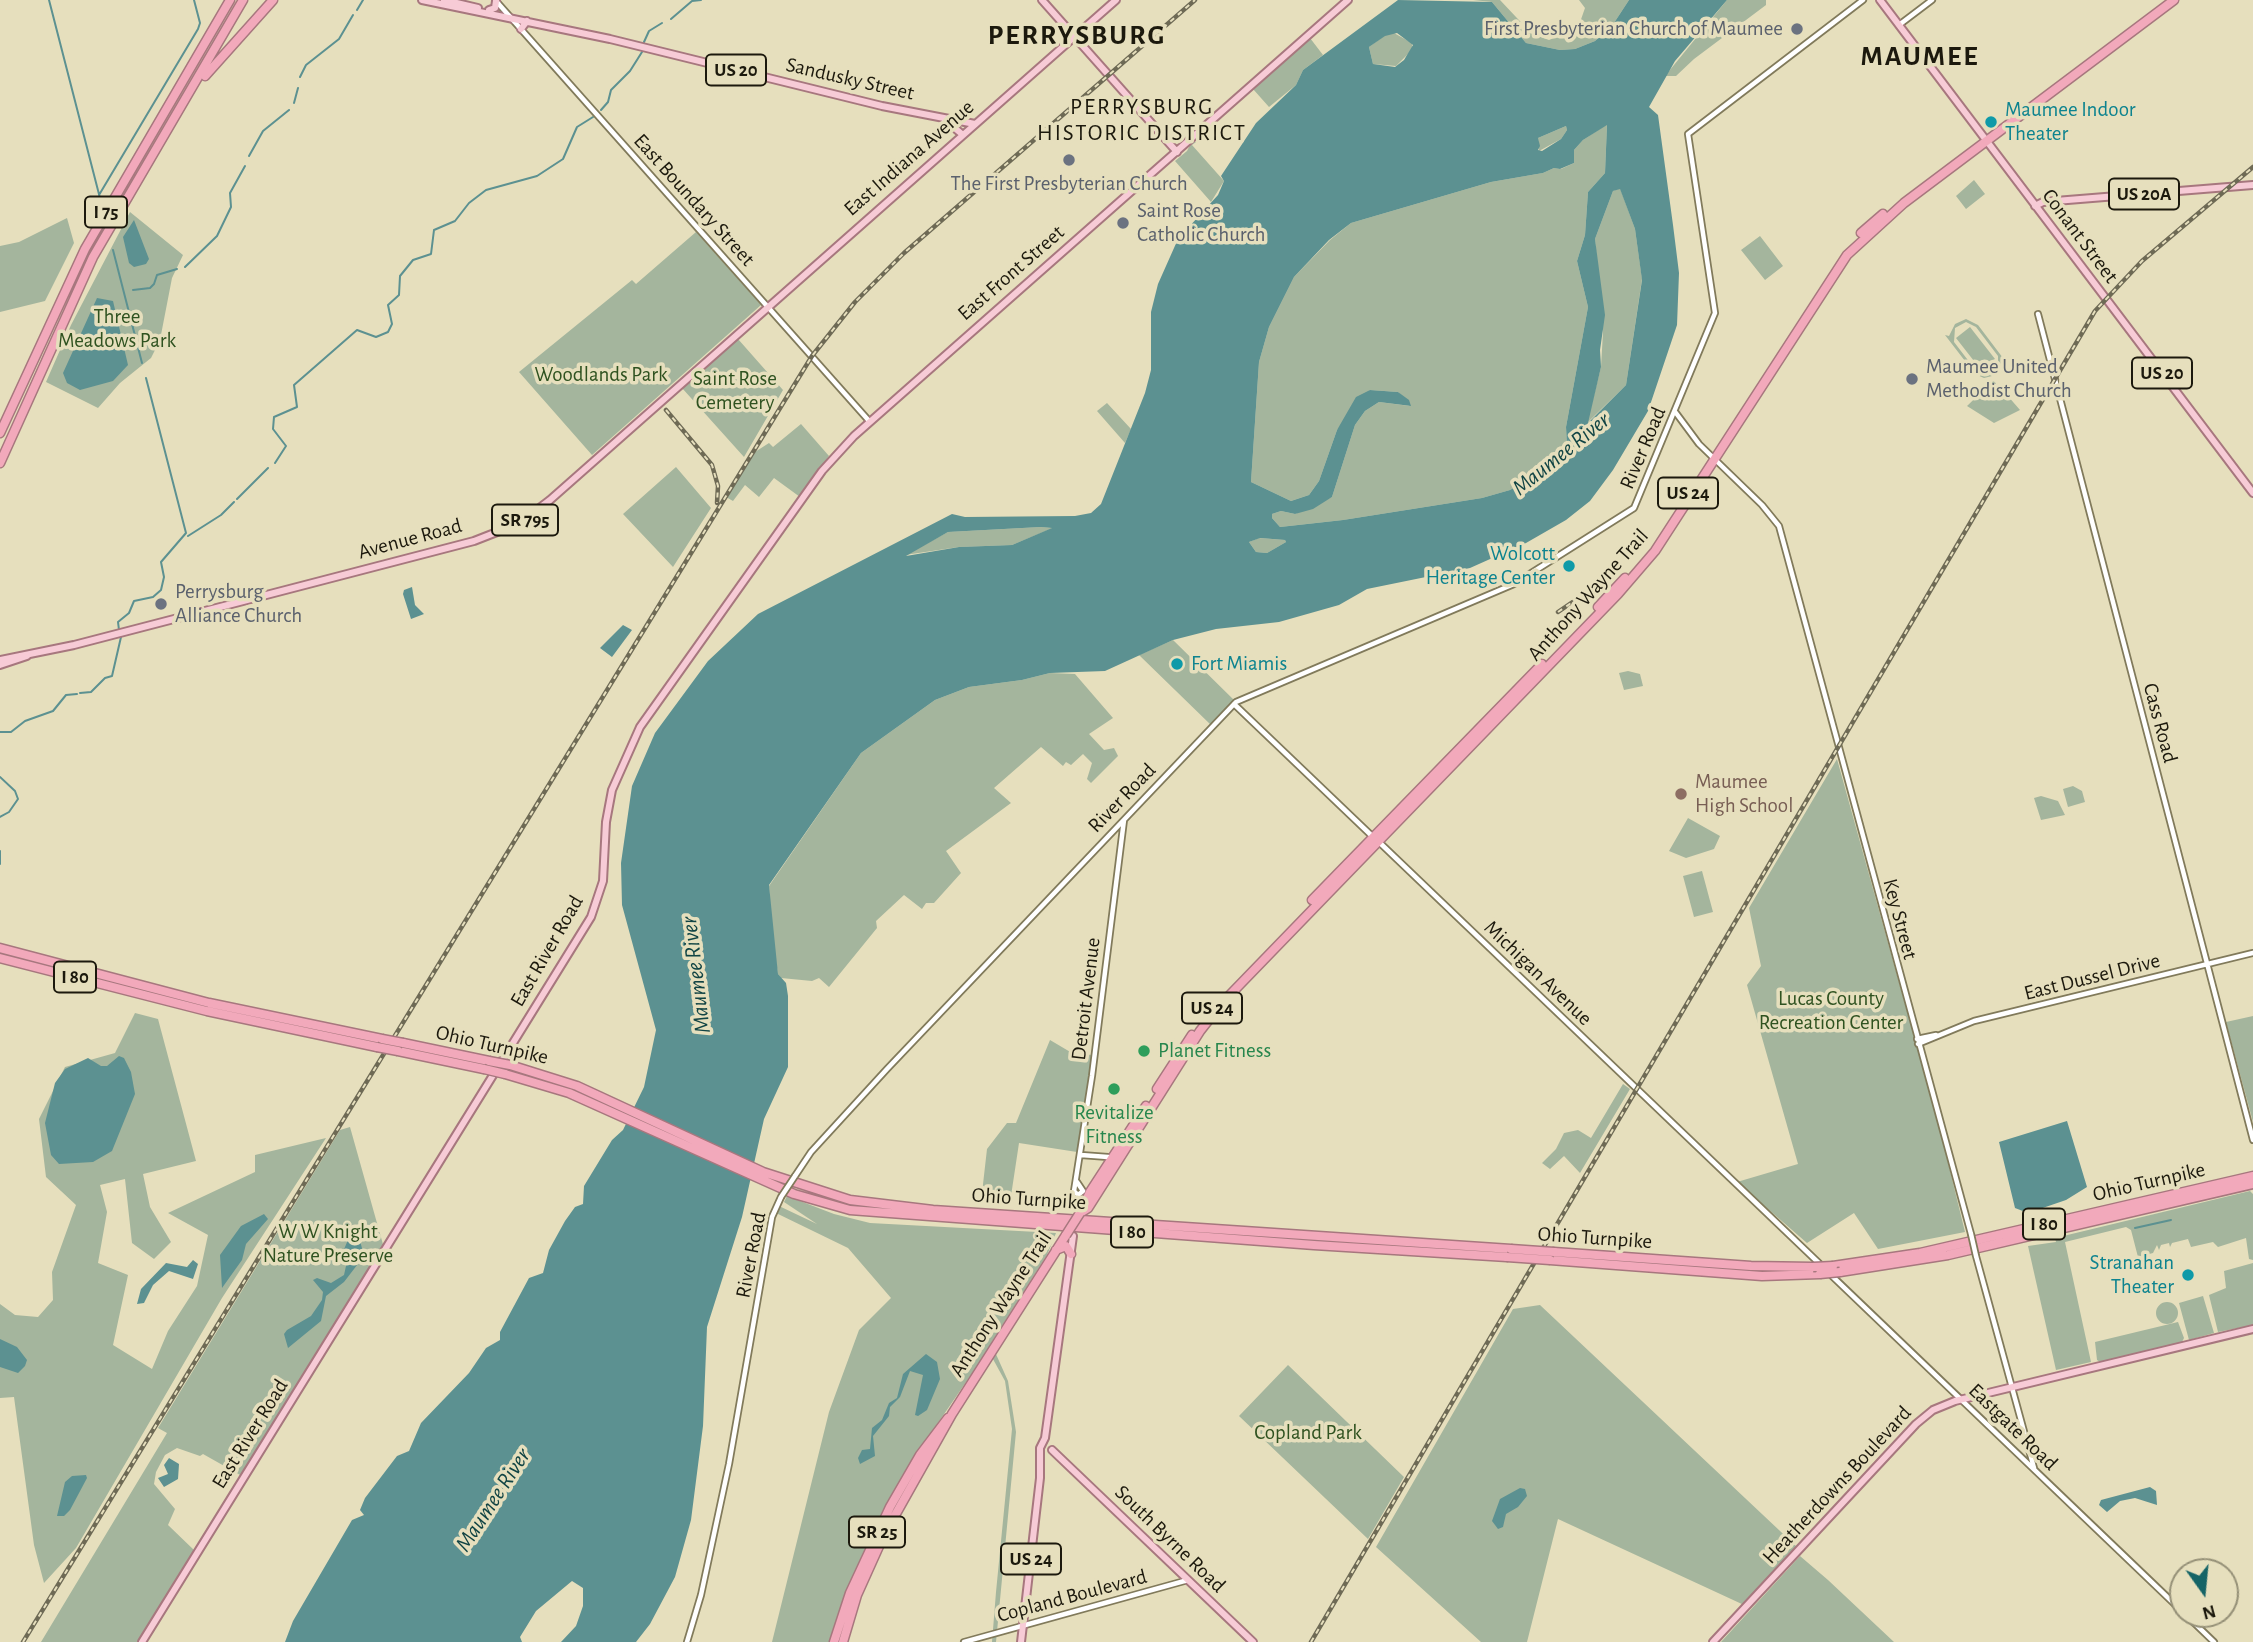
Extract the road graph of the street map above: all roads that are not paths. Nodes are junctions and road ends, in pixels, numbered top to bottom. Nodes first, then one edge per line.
1 (228, 0) edge
2 (243, 0) edge
3 (273, 0) edge
4 (422, 0) edge
5 (444, 0) edge
6 (1042, 0) edge
7 (1116, 0) edge
8 (1348, 0) edge
9 (1863, 0) edge
10 (1880, 0) edge
11 (1932, 0) edge
12 (2166, 0) edge
13 (2174, 0) edge
14 (495, 1) edge
15 (489, 10) junction
16 (510, 17) junction
17 (527, 21) junction
18 (1898, 25) junction
19 (521, 29) junction
20 (1074, 37) junction
21 (189, 94) junction
22 (937, 118) junction
23 (975, 124) junction
24 (963, 135) junction
25 (1985, 140) junction
26 (1177, 152) junction
27 (2253, 185) edge
28 (2035, 206) junction
29 (768, 307) junction
30 (2038, 314) dead end
31 (16, 397) junction
32 (1675, 412) junction
33 (870, 422) junction
34 (0, 425) edge
35 (0, 433) edge
36 (10, 440) junction
37 (1713, 459) junction
38 (0, 463) edge
39 (0, 470) edge
40 (2253, 493) edge
41 (0, 662) edge
42 (1234, 704) junction
43 (1124, 819) junction
44 (1375, 839) junction
45 (0, 948) edge
46 (2253, 953) edge
47 (0, 958) edge
48 (2208, 965) junction
49 (1201, 1022) junction
50 (1917, 1042) junction
51 (1171, 1055) dead end
52 (612, 1107) junction
53 (2253, 1140) edge
54 (1081, 1154) junction
55 (1106, 1159) junction
56 (2253, 1176) edge
57 (1077, 1182) dead end
58 (2253, 1184) edge
59 (1084, 1209) junction
60 (1073, 1225) joint
61 (1069, 1235) junction
62 (1056, 1250) junction
63 (1071, 1254) junction
64 (1818, 1269) junction
65 (1837, 1269) junction
66 (2253, 1329) edge
67 (2012, 1387) junction
68 (1961, 1399) junction
69 (952, 1414) junction
70 (1047, 1449) junction
71 (2034, 1469) junction
72 (1188, 1580) junction
73 (2169, 1599) edge
74 (1023, 1626) junction
75 (2200, 1628) edge
76 (142, 1642) edge
77 (687, 1642) edge
78 (835, 1642) edge
79 (843, 1642) edge
80 (964, 1642) edge
81 (1021, 1642) edge
82 (1253, 1642) edge
83 (1713, 1642) edge
84 (2214, 1642) edge

1 - 31 highway, I 75
2 - 21 highway, I 75
3 - 21 highway
4 - 16 main road, Sandusky Street / US 20
5 - 15 main road, Sandusky Street / US 20
6 - 20 main road
7 - 20 main road, East Indiana Avenue
8 - 26 main road, East Front Street
9 - 32 street, River Road
10 - 18 main road, Conant Street / US 20
11 - 18 street
12 - 25 highway, Anthony Wayne Trail / US 24
13 - 25 highway, Anthony Wayne Trail / US 24
14 - 15 main road
14 - 16 street, East Boundary Street
15 - 16 main road, Sandusky Street / US 20
16 - 17 main road, Sandusky Street / US 20
16 - 19 street, East Boundary Street
17 - 19 main road
17 - 22 main road, Sandusky Street / US 20
18 - 25 main road, Conant Street / US 20
19 - 29 street, East Boundary Street
20 - 23 main road, East Indiana Avenue
20 - 26 main road
21 - 36 highway, I 75
22 - 23 main road, US 20
22 - 24 main road, US 20
23 - 24 main road, East Indiana Avenue
24 - 29 main road, East Indiana Avenue / SR 795
25 - 28 main road, Conant Street / US 20
25 - 37 highway, Anthony Wayne Trail / US 24
26 - 33 main road, East Front Street
27 - 28 main road, US 20A
28 - 40 main road, Conant Street / US 20
29 - 33 street, East Boundary Street
29 - 41 main road, Avenue Road / SR 795
30 - 48 street, Cass Road
31 - 34 highway
31 - 35 highway, I 75
32 - 37 street, Key Street
32 - 42 street, River Road
33 - 76 main road, East River Road
36 - 38 highway, I 75
36 - 39 highway
37 - 44 highway, Anthony Wayne Trail / US 24
37 - 50 street, Key Street
42 - 43 street, River Road
42 - 44 street, Michigan Avenue
43 - 54 street, Detroit Avenue
43 - 77 street, River Road, bridge
44 - 49 highway, Anthony Wayne Trail / US 24
44 - 59 highway, Anthony Wayne Trail / US 24
44 - 64 street, Michigan Avenue
45 - 52 highway, Ohio Turnpike / I 80, bridge
46 - 48 street, East Dussel Drive
47 - 52 highway, Ohio Turnpike / I 80, bridge
48 - 50 street, East Dussel Drive
48 - 53 street, Cass Road
49 - 51 highway
49 - 55 highway, Anthony Wayne Trail / US 24
50 - 67 street, Key Street, bridge
52 - 64 highway, Ohio Turnpike / I 80, bridge
54 - 55 street
54 - 57 street, Detroit Avenue
55 - 59 highway, Anthony Wayne Trail / US 24
56 - 65 highway, Ohio Turnpike / I 80
58 - 65 highway, Ohio Turnpike / I 80
59 - 60 highway, Anthony Wayne Trail / US 24, bridge
60 - 61 highway, Anthony Wayne Trail / SR 25, bridge
61 - 62 highway, Anthony Wayne Trail / SR 25
61 - 63 main road, US 24
62 - 63 highway
62 - 69 highway, Anthony Wayne Trail / SR 25
63 - 70 main road, US 24
64 - 65 highway, Ohio Turnpike / I 80, bridge
64 - 68 street, Eastgate Road
66 - 67 main road, Heatherdowns Boulevard
67 - 68 main road, Heatherdowns Boulevard
67 - 71 street, Key Street
68 - 71 street, Eastgate Road
68 - 83 main road, Heatherdowns Boulevard
69 - 78 highway, Anthony Wayne Trail / SR 25
69 - 79 highway, Anthony Wayne Trail / SR 25
70 - 72 main road, South Byrne Road
70 - 74 main road, US 24
71 - 73 street, Eastgate Road
72 - 74 street, Copland Boulevard
72 - 82 main road, South Byrne Road
74 - 80 street, Copland Boulevard
74 - 81 main road, US 24
75 - 84 street, Eastgate Road

